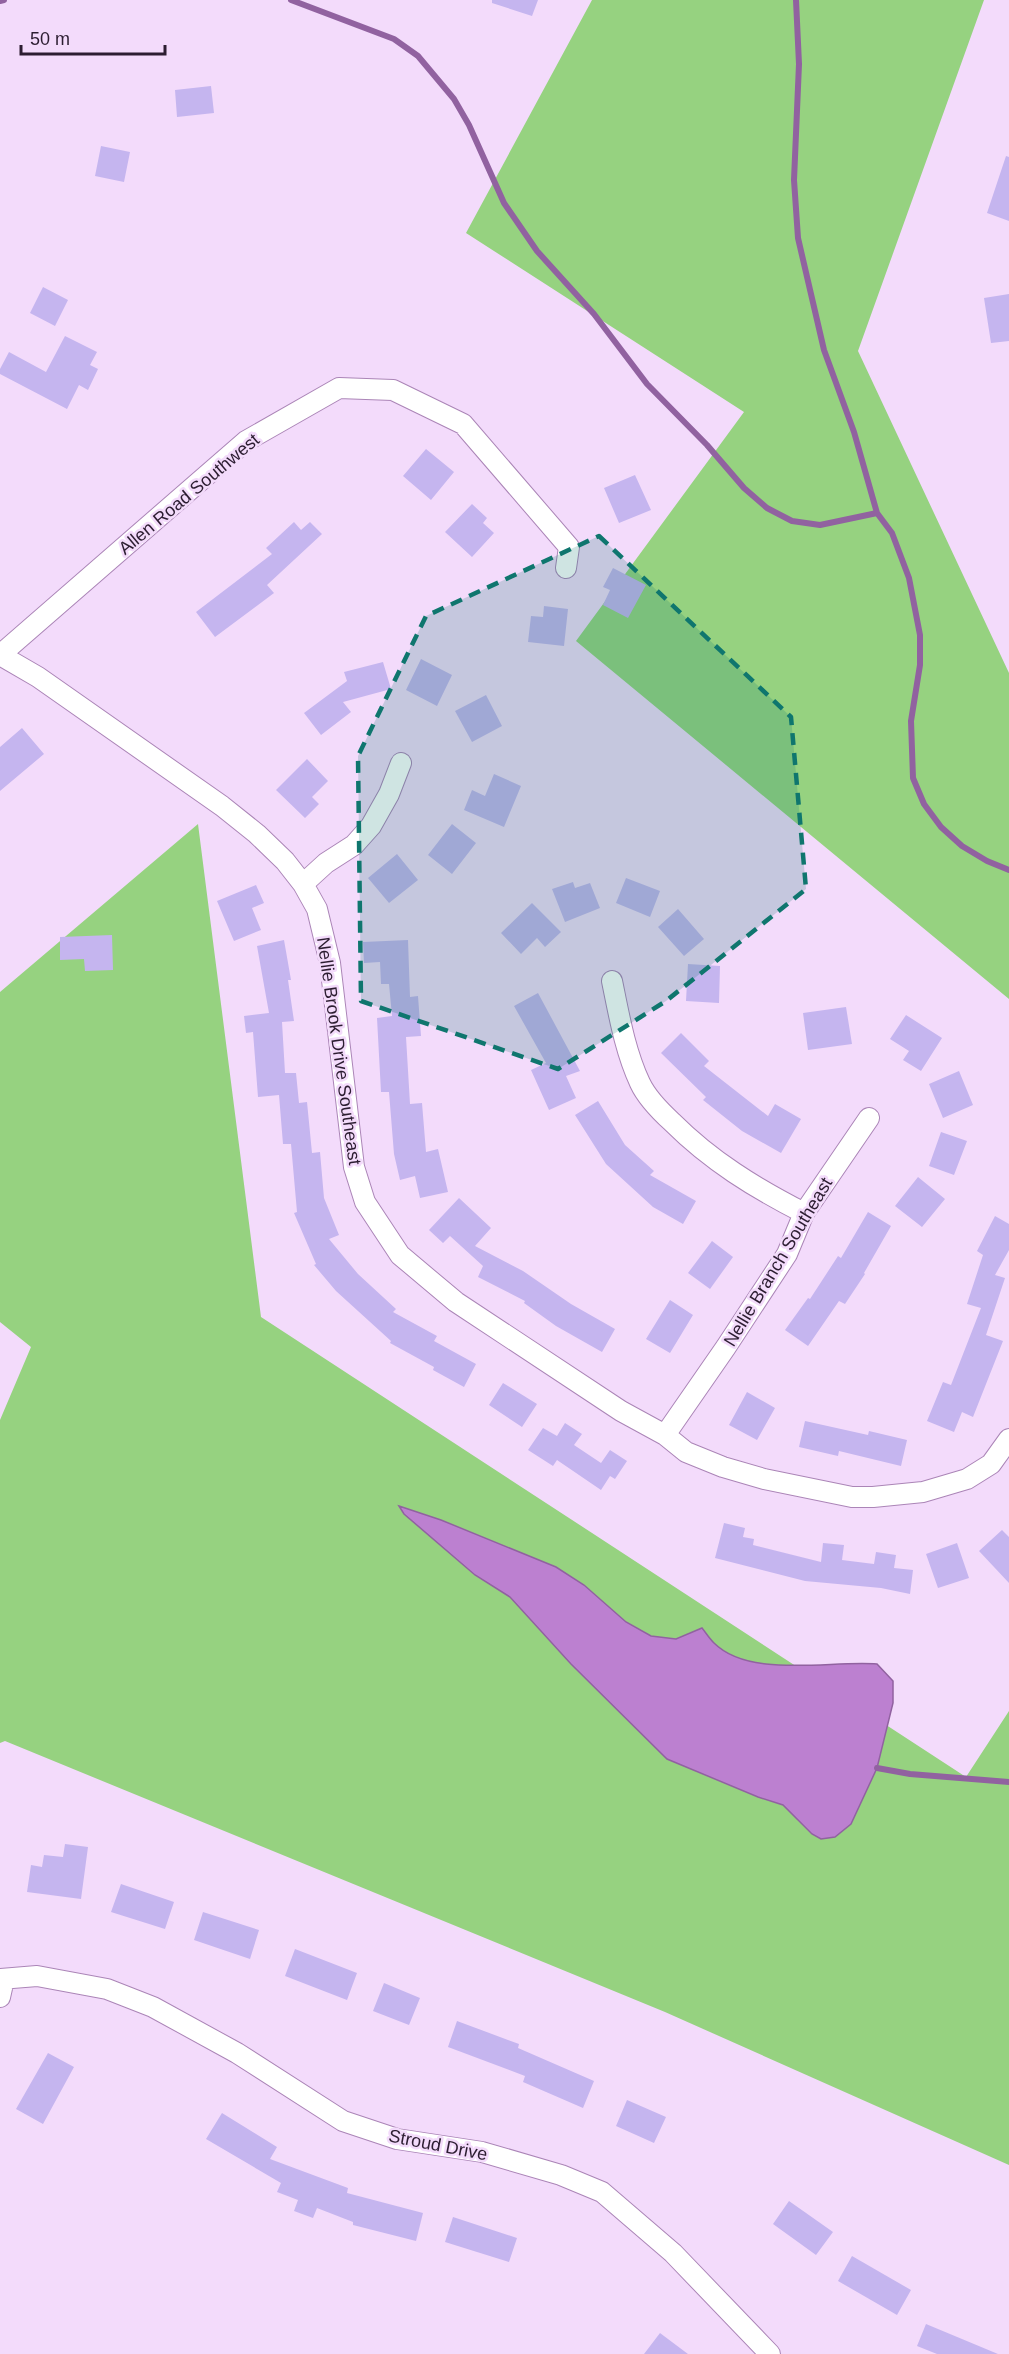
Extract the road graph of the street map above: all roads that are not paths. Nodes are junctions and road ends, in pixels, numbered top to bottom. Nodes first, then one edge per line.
1 (566, 568) dead end
2 (0, 655) edge
3 (401, 763) dead end
4 (303, 884) junction
5 (612, 981) dead end
6 (869, 1118) dead end
7 (804, 1213) junction
8 (665, 1435) junction
9 (1009, 1439) edge
10 (1, 1985) edge
11 (770, 2354) edge

1 - 2 street, Allen Road Southwest
2 - 4 street, Nellie Brook Drive Southeast
3 - 4 street
4 - 8 street, Nellie Brook Drive Southeast
5 - 7 street
6 - 7 street, Nellie Branch Southeast
7 - 8 street, Nellie Branch Southeast
8 - 9 street, Nellie Brook Drive Southeast
10 - 11 street, Stroud Drive

